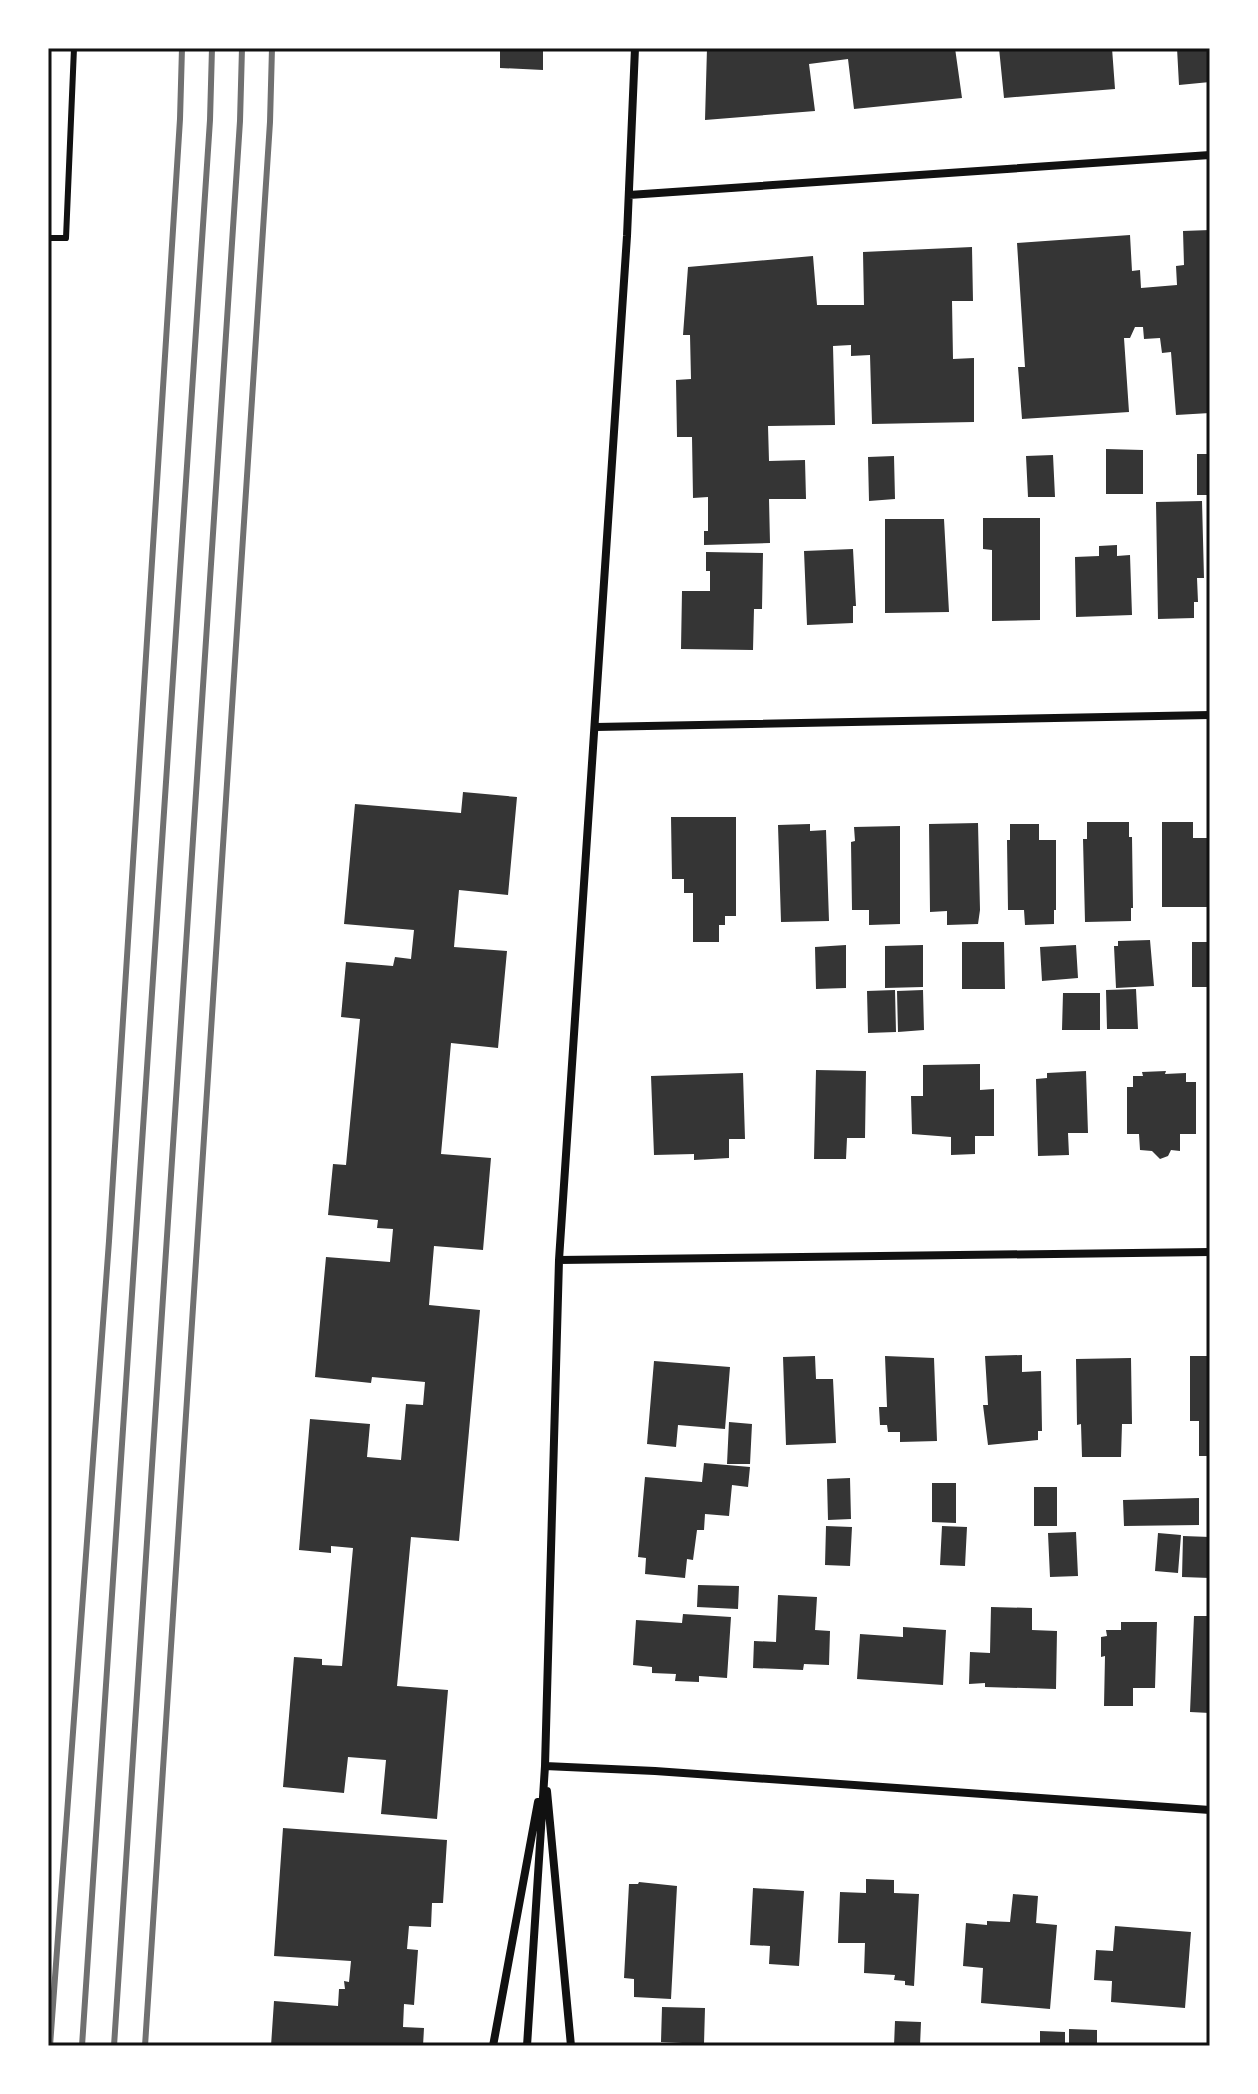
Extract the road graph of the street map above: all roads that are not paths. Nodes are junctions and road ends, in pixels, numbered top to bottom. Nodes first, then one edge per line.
1 (74, 48) edge
2 (635, 48) edge
3 (1210, 155) edge
4 (629, 195) junction
5 (48, 238) edge
6 (1210, 715) edge
7 (596, 727) junction
8 (1210, 1252) edge
9 (559, 1260) junction
10 (545, 1766) junction
11 (1210, 1810) edge
12 (493, 2046) edge
13 (527, 2046) edge
14 (571, 2046) edge

1 - 5 lane
2 - 4 street
3 - 4 street
4 - 7 street
6 - 7 street
7 - 9 street
8 - 9 street
9 - 10 street
10 - 11 street
10 - 12 street
10 - 13 street
10 - 14 street

